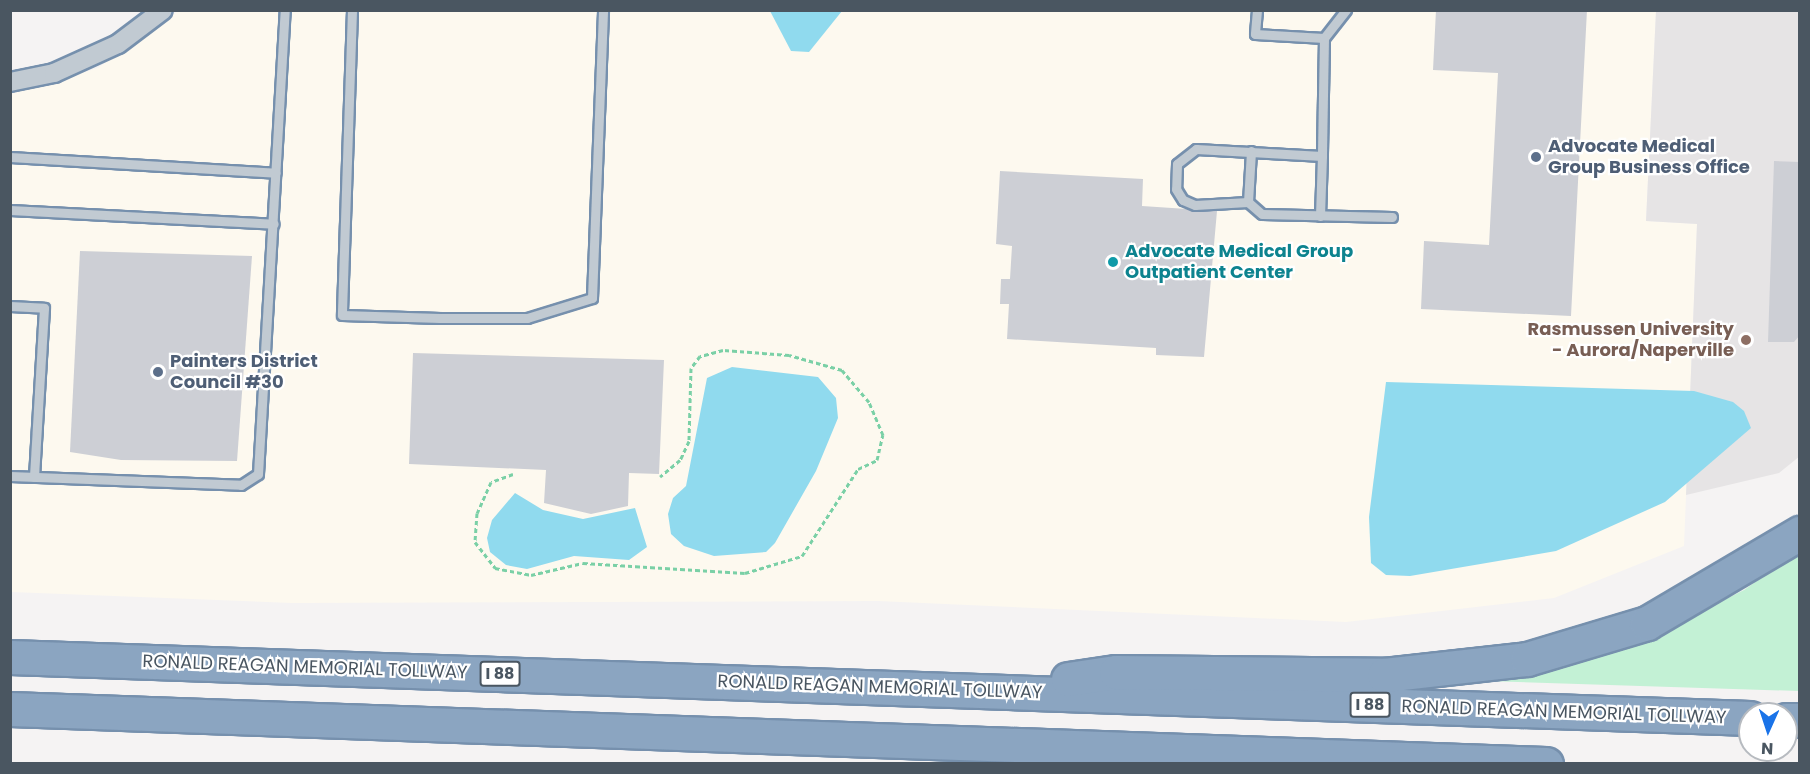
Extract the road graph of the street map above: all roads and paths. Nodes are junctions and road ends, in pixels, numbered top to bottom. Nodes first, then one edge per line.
1 (163, 10) edge
2 (285, 10) edge
3 (352, 10) edge
4 (603, 10) edge
5 (1257, 10) edge
6 (1346, 10) edge
7 (1324, 38) junction
8 (10, 82) edge
9 (1251, 151) junction
10 (1322, 156) junction
11 (10, 157) edge
12 (276, 173) junction
13 (1248, 202) junction
14 (10, 210) edge
15 (1320, 216) junction
16 (1392, 217) dead end
17 (274, 224) junction
18 (10, 306) edge
19 (513, 474) dead end
20 (10, 476) edge
21 (34, 477) junction
22 (660, 477) dead end
23 (1800, 533) edge
24 (10, 657) edge
25 (990, 691) junction
26 (10, 709) edge
27 (1738, 718) edge
28 (1054, 746) junction
29 (1097, 764) edge
30 (1546, 764) edge

1 - 8 street
2 - 12 lane
3 - 4 lane
5 - 7 lane
6 - 7 lane
7 - 10 lane
9 - 10 lane
9 - 13 lane
9 - 13 lane
10 - 15 lane
11 - 12 lane
12 - 17 lane
13 - 15 lane
14 - 17 lane
15 - 16 lane
17 - 21 lane
18 - 21 lane
19 - 22 path
20 - 21 lane
23 - 25 highway
24 - 25 highway, RONALD REAGAN MEMORIAL TOLLWAY / I 88
25 - 27 highway, RONALD REAGAN MEMORIAL TOLLWAY / I 88
26 - 28 highway
28 - 29 highway
28 - 30 highway

